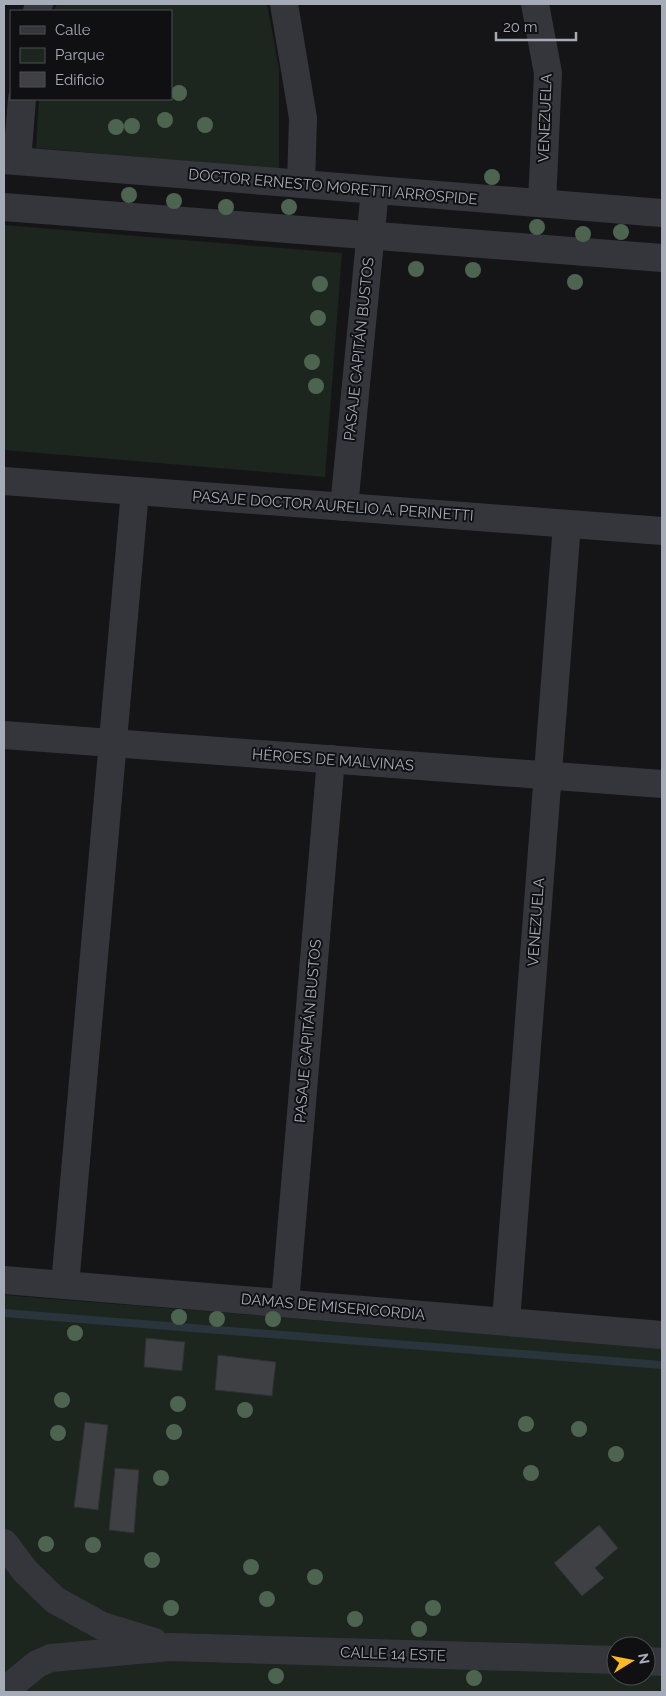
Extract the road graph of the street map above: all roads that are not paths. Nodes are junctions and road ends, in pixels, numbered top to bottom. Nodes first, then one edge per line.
1 (284, 4) edge
2 (535, 4) edge
3 (22, 100) edge
4 (10, 161) edge
5 (301, 184) junction
6 (375, 190) junction
7 (542, 203) junction
8 (4, 207) edge
9 (662, 213) edge
10 (370, 235) junction
11 (662, 258) edge
12 (4, 481) edge
13 (135, 491) junction
14 (344, 507) junction
15 (567, 524) junction
16 (662, 532) edge
17 (4, 735) edge
18 (112, 744) junction
19 (331, 760) junction
20 (547, 775) junction
21 (662, 784) edge
22 (4, 1280) edge
23 (65, 1285) junction
24 (284, 1303) junction
25 (506, 1321) junction
26 (662, 1334) edge
27 (4, 1543) edge
28 (170, 1647) junction
29 (606, 1660) edge
30 (4, 1691) edge

1 - 5 street
2 - 7 street, VENEZUELA
3 - 4 street
4 - 5 street, DOCTOR ERNESTO MORETTI ARROSPIDE
5 - 6 street, DOCTOR ERNESTO MORETTI ARROSPIDE
6 - 7 street, DOCTOR ERNESTO MORETTI ARROSPIDE
6 - 10 street, PASAJE CAPITÁN BUSTOS
7 - 9 street, DOCTOR ERNESTO MORETTI ARROSPIDE
8 - 10 street
10 - 11 street
10 - 14 street, PASAJE CAPITÁN BUSTOS
12 - 13 street, PASAJE DOCTOR AURELIO A. PERINETTI
13 - 14 street, PASAJE DOCTOR AURELIO A. PERINETTI
13 - 18 street
14 - 15 street, PASAJE DOCTOR AURELIO A. PERINETTI
15 - 16 street, PASAJE DOCTOR AURELIO A. PERINETTI
15 - 20 street, VENEZUELA
17 - 18 street, HÉROES DE MALVINAS
18 - 19 street, HÉROES DE MALVINAS
18 - 23 street
19 - 20 street, HÉROES DE MALVINAS
19 - 24 street, PASAJE CAPITÁN BUSTOS
20 - 21 street, HÉROES DE MALVINAS
20 - 25 street, VENEZUELA
22 - 23 street, DAMAS DE MISERICORDIA
23 - 24 street, DAMAS DE MISERICORDIA
24 - 25 street, DAMAS DE MISERICORDIA
25 - 26 street, DAMAS DE MISERICORDIA
27 - 28 street
28 - 29 street, CALLE 14 ESTE
28 - 30 street

